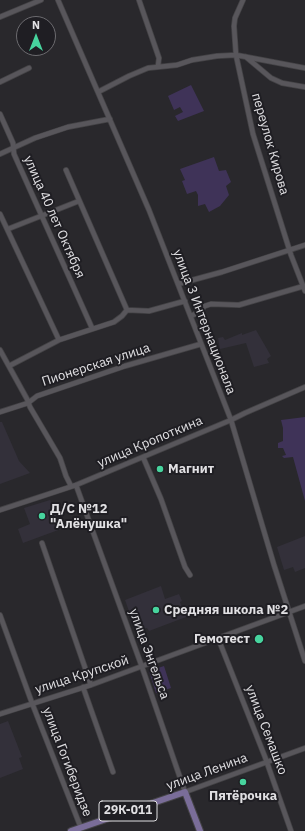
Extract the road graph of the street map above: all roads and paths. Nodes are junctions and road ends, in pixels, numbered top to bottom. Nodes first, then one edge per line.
1 (40, 0) edge
2 (58, 0) edge
3 (139, 0) edge
4 (243, 0) edge
5 (0, 17) edge
6 (236, 55) junction
7 (246, 57) junction
8 (158, 66) junction
9 (29, 68) dead end
10 (305, 68) edge
11 (0, 82) edge
12 (305, 87) edge
13 (98, 92) junction
14 (0, 114) edge
15 (110, 119) junction
16 (13, 147) junction
17 (0, 154) edge
18 (66, 170) dead end
19 (79, 201) junction
20 (0, 214) edge
21 (42, 215) junction
22 (8, 229) junction
23 (305, 245) edge
24 (290, 250) junction
25 (178, 284) junction
26 (304, 287) edge
27 (185, 301) junction
28 (126, 310) junction
29 (191, 316) junction
30 (92, 328) junction
31 (59, 340) junction
32 (201, 344) junction
33 (0, 350) edge
34 (9, 366) junction
35 (305, 387) edge
36 (28, 403) junction
37 (0, 412) edge
38 (231, 420) junction
39 (143, 457) junction
40 (73, 486) junction
41 (0, 510) edge
42 (42, 543) dead end
43 (190, 575) dead end
44 (305, 606) edge
45 (290, 612) junction
46 (0, 615) edge
47 (218, 638) junction
48 (305, 661) edge
49 (142, 667) junction
50 (91, 685) junction
51 (83, 687) junction
52 (32, 703) junction
53 (0, 714) edge
54 (305, 748) edge
55 (267, 763) junction
56 (113, 772) dead end
57 (185, 792) junction
58 (81, 828) junction
59 (71, 831) edge
60 (200, 831) edge
61 (291, 831) edge

1 - 5 street
2 - 13 street, улица 3 Интернационала
3 - 8 street
4 - 6 street, переулок Кирова
6 - 7 street
6 - 8 street
6 - 24 street, переулок Кирова
7 - 10 street
7 - 12 street
8 - 13 street
9 - 11 street
13 - 15 street, улица 3 Интернационала
14 - 16 street, улица 40 лет Октября
15 - 16 street
15 - 25 street, улица 3 Интернационала
16 - 17 street
16 - 21 street, улица 40 лет Октября
18 - 19 street
19 - 21 street
19 - 28 street
20 - 22 street
21 - 22 street
21 - 30 street, улица 40 лет Октября
22 - 31 street
23 - 24 street
24 - 25 street
24 - 26 street, переулок Кирова
25 - 27 street, улица 3 Интернационала
26 - 29 street
27 - 28 street
27 - 29 street, улица 3 Интернационала
28 - 30 street
29 - 32 street, улица 3 Интернационала
30 - 31 street
31 - 34 street
32 - 36 street, Пионерская улица
32 - 38 street, улица 3 Интернационала
33 - 34 street, улица Энгельса
34 - 36 street, улица Энгельса
35 - 38 street, улица Кропоткина
36 - 37 street, Пионерская улица
36 - 40 street, улица Энгельса
38 - 39 street, улица Кропоткина
38 - 45 street, улица 3 Интернационала
39 - 40 street, улица Кропоткина
39 - 43 street
40 - 41 street, улица Кропоткина
40 - 49 street, улица Энгельса
42 - 50 street
44 - 45 street, улица Крупской
45 - 47 street, улица Крупской
45 - 48 street, улица 3 Интернационала
46 - 52 street, улица Гогиберидзе
47 - 49 street, улица Крупской
47 - 55 street, улица Семашко
49 - 50 street, улица Крупской
49 - 57 street, улица Энгельса
50 - 51 street, улица Крупской
51 - 52 street, улица Крупской
51 - 56 street
52 - 53 street, улица Крупской
52 - 58 street, улица Гогиберидзе
54 - 55 street, улица Ленина
55 - 57 street, улица Ленина
55 - 61 street, улица Семашко
57 - 58 main road, улица Ленина / 29К-011
57 - 60 main road, улица Энгельса
58 - 59 main road, улица Ленина / 29К-011

